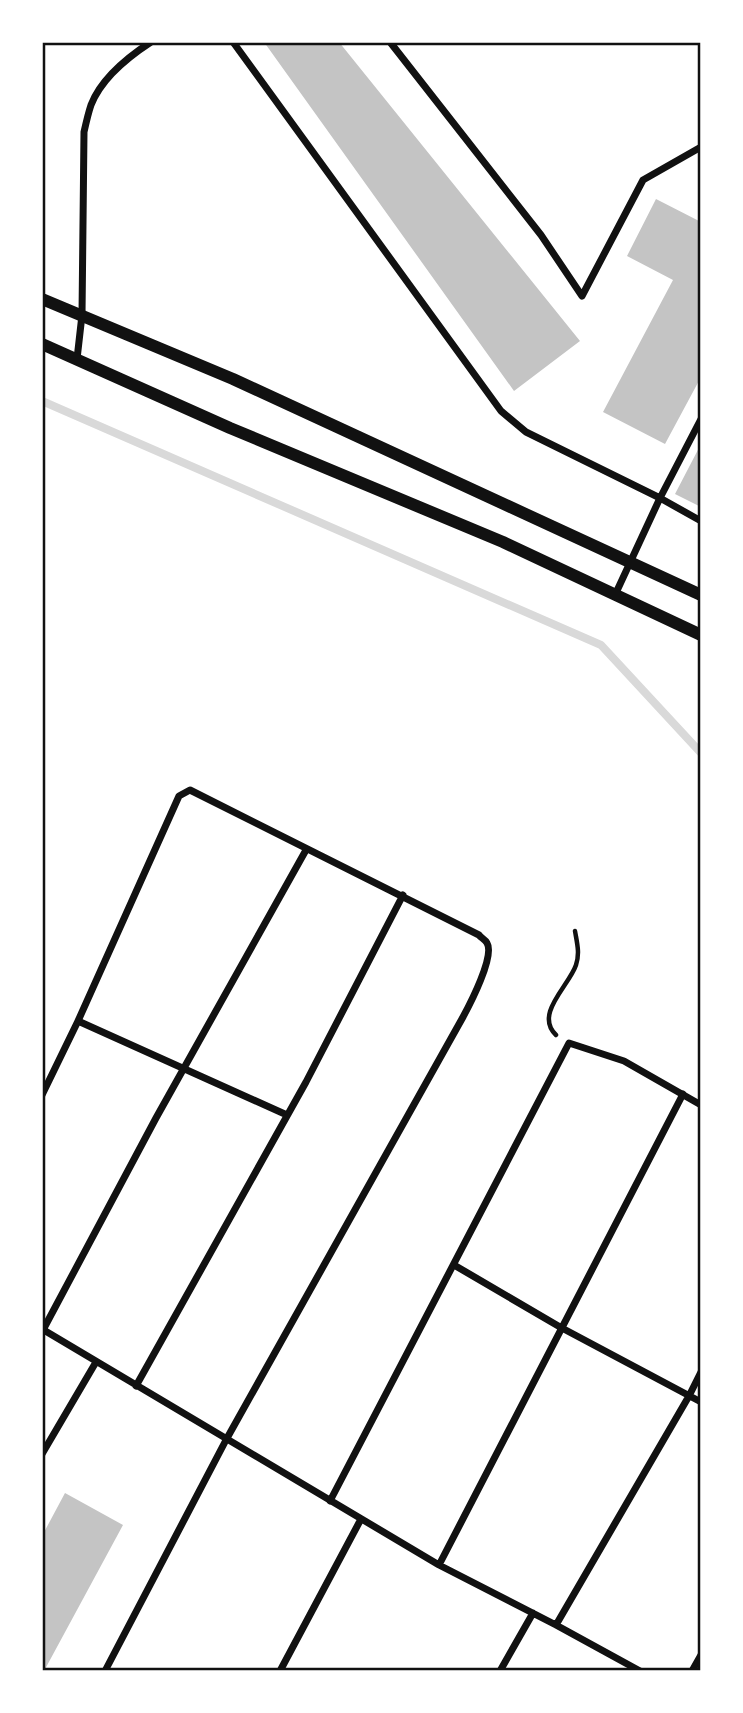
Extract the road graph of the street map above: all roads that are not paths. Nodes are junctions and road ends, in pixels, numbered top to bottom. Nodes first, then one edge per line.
1 (151, 42) edge
2 (233, 42) edge
3 (390, 42) edge
4 (701, 147) edge
5 (42, 299) edge
6 (82, 315) junction
7 (42, 344) edge
8 (76, 359) junction
9 (701, 419) edge
10 (660, 498) junction
11 (701, 521) edge
12 (628, 562) junction
13 (615, 595) junction
14 (701, 595) edge
15 (701, 635) edge
16 (306, 850) junction
17 (403, 895) junction
18 (78, 1021) junction
19 (183, 1069) junction
20 (42, 1094) edge
21 (683, 1094) junction
22 (701, 1104) edge
23 (287, 1115) junction
24 (454, 1265) junction
25 (560, 1327) junction
26 (43, 1329) edge
27 (96, 1362) junction
28 (701, 1372) edge
29 (136, 1386) junction
30 (689, 1396) junction
31 (701, 1402) edge
32 (226, 1440) junction
33 (42, 1454) edge
34 (330, 1501) junction
35 (361, 1520) junction
36 (439, 1565) junction
37 (533, 1613) junction
38 (556, 1625) junction
39 (701, 1655) edge
40 (635, 1670) edge
41 (105, 1671) edge
42 (280, 1671) edge
43 (500, 1671) edge
44 (692, 1671) edge

1 - 6 street
2 - 10 street
3 - 4 street
5 - 6 street
6 - 8 street
6 - 12 street
7 - 8 street
8 - 13 street
9 - 10 street
10 - 11 street
10 - 12 street
12 - 13 street
12 - 14 street
13 - 15 street
16 - 17 street
16 - 18 street
16 - 19 street
17 - 23 street
17 - 32 street
18 - 19 street
18 - 20 street
19 - 23 street
19 - 26 street
21 - 22 street
21 - 24 street
21 - 25 street
23 - 29 street
24 - 25 street
24 - 34 street
25 - 30 street
25 - 36 street
26 - 27 street
27 - 29 street
27 - 33 street
28 - 30 street
29 - 32 street
30 - 31 street
30 - 38 street
32 - 34 street
32 - 41 street
34 - 35 street
35 - 36 street
35 - 42 street
36 - 37 street
37 - 38 street
37 - 43 street
38 - 40 street
39 - 44 street

